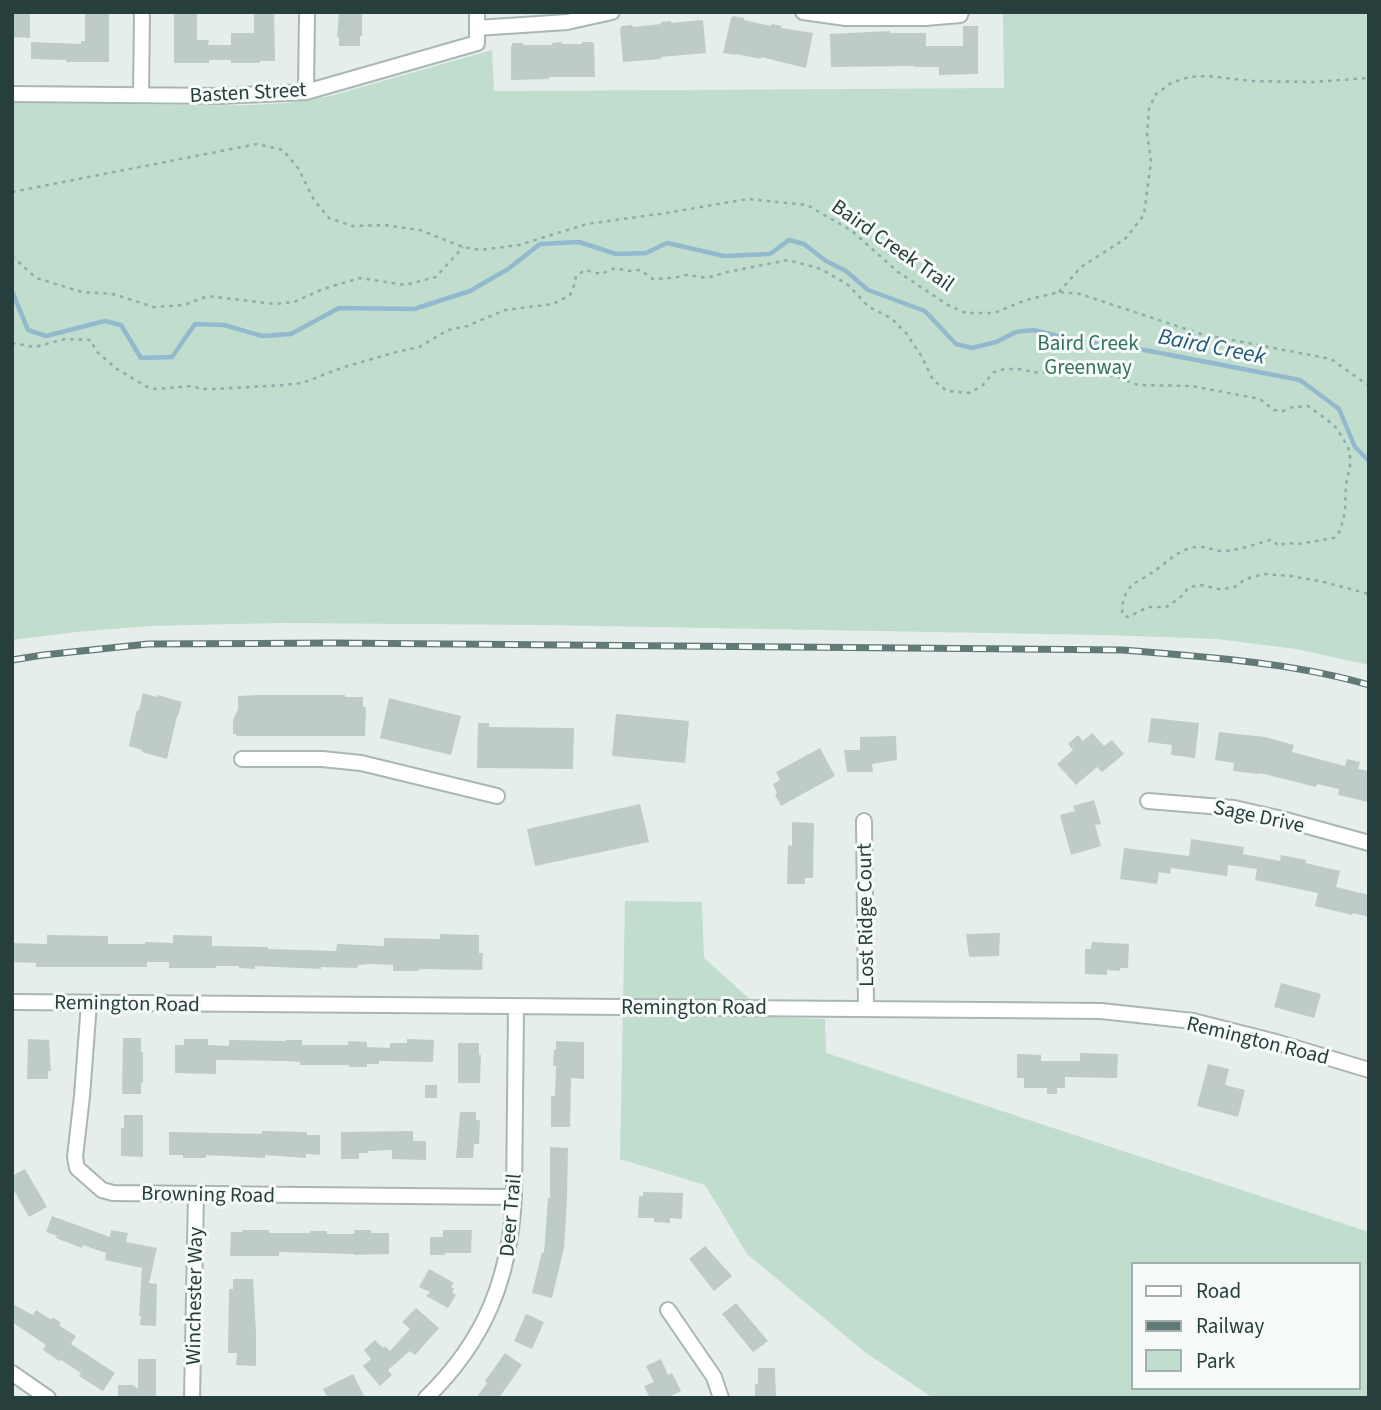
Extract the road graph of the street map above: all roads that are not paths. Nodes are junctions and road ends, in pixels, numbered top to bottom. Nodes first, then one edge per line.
1 (142, 12) edge
2 (307, 12) edge
3 (477, 12) edge
4 (612, 12) edge
5 (803, 12) edge
6 (961, 12) edge
7 (477, 35) junction
8 (306, 92) junction
9 (12, 94) edge
10 (141, 95) junction
11 (242, 758) dead end
12 (497, 796) dead end
13 (1148, 801) dead end
14 (864, 821) dead end
15 (1369, 843) edge
16 (12, 1002) edge
17 (89, 1003) junction
18 (516, 1007) junction
19 (866, 1008) junction
20 (1369, 1070) edge
21 (196, 1194) junction
22 (514, 1197) junction
23 (668, 1310) dead end
24 (12, 1373) edge
25 (48, 1398) edge
26 (192, 1398) edge
27 (426, 1398) edge
28 (721, 1398) edge

1 - 10 street
2 - 8 street
3 - 7 street
4 - 7 street, Basten Street
5 - 6 street
7 - 8 street, Basten Street
8 - 10 street, Basten Street
9 - 10 street, Basten Street
11 - 12 street
13 - 15 street, Sage Drive
14 - 19 street, Lost Ridge Court
16 - 17 street, Remington Road
17 - 18 street, Remington Road
17 - 21 street, Browning Road
18 - 19 street, Remington Road
18 - 22 street, Deer Trail
19 - 20 street, Remington Road
21 - 22 street, Browning Road
21 - 26 street, Winchester Way
22 - 27 street, Deer Trail
23 - 28 street
24 - 25 street

